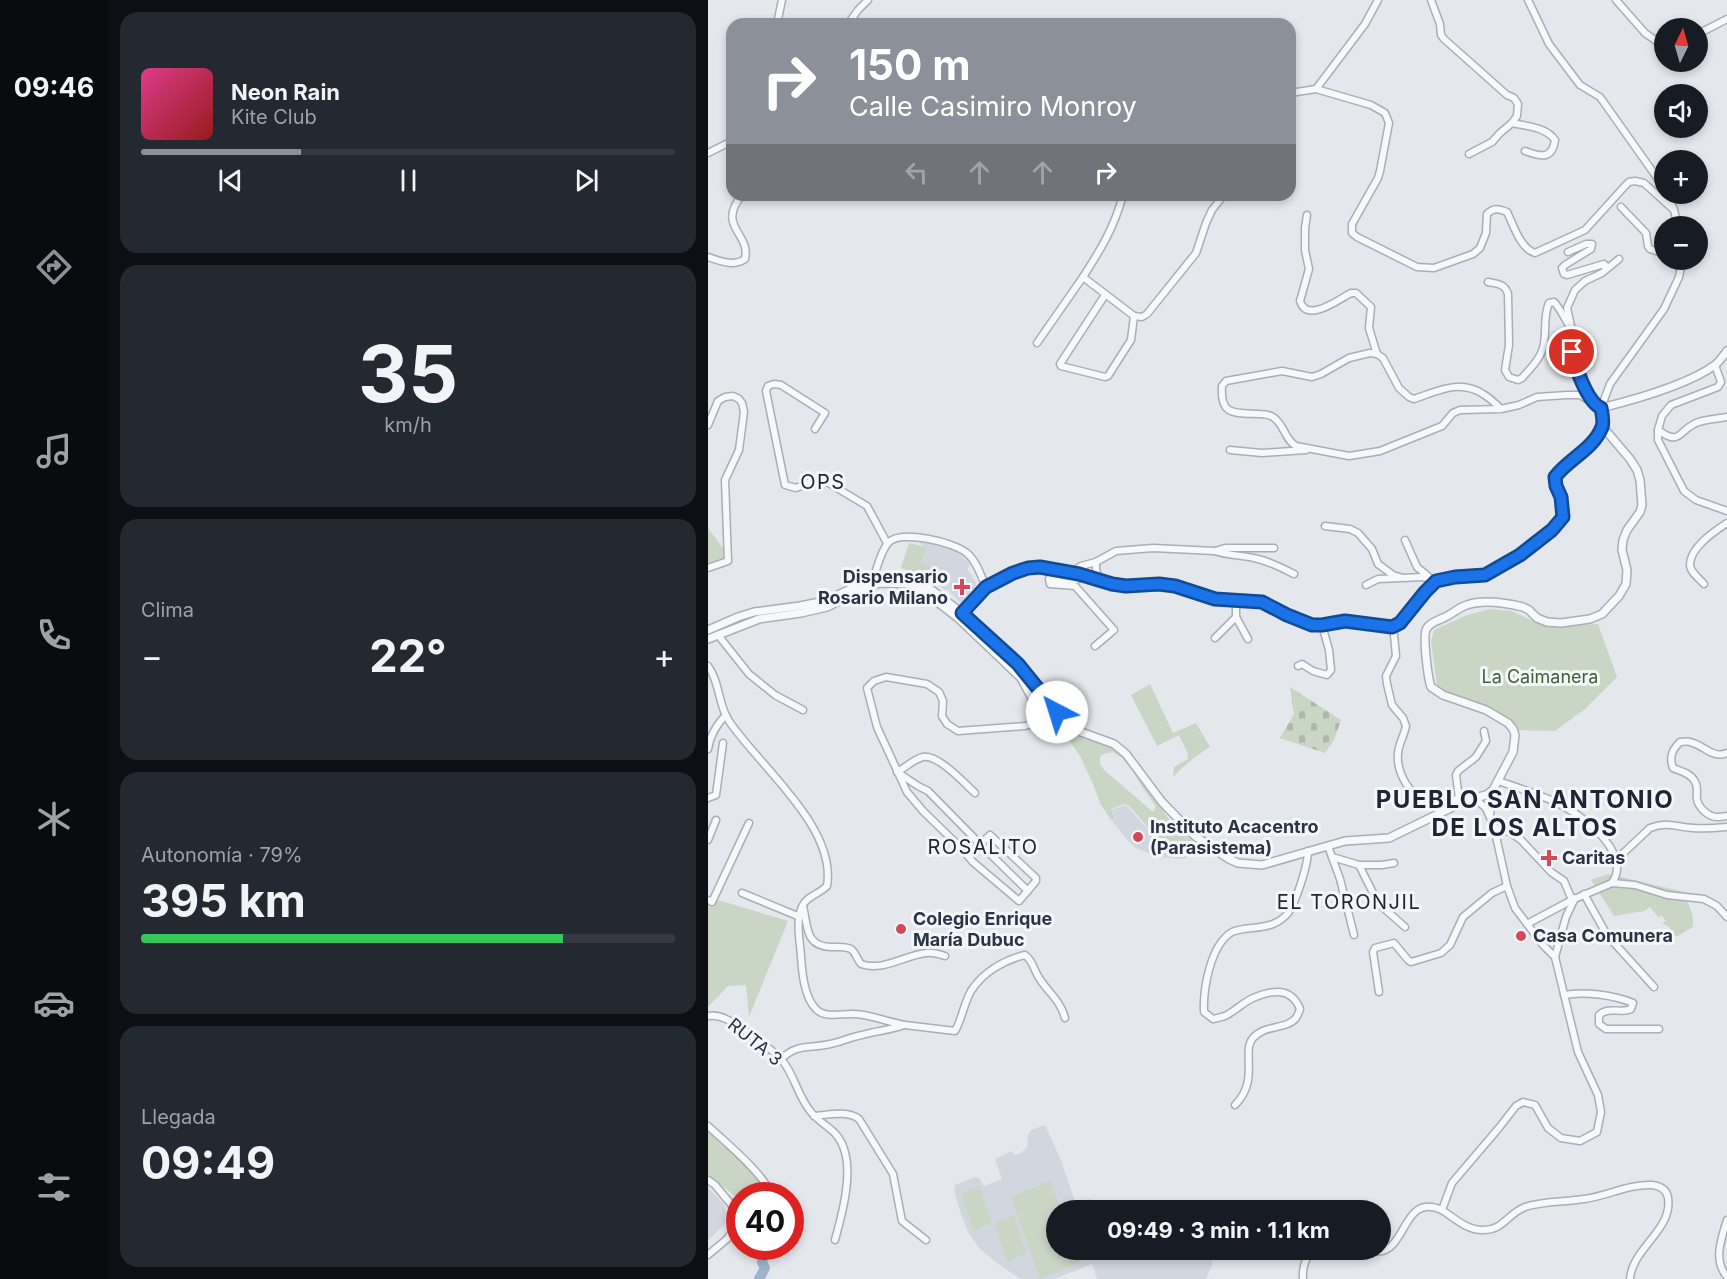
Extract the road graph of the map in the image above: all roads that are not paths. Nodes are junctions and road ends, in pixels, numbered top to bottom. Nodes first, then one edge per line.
1 (782, 0) edge
2 (868, 0) edge
3 (1378, 0) edge
4 (1431, 0) edge
5 (1528, 0) edge
6 (1616, 0) edge
7 (778, 18) edge
8 (852, 18) edge
9 (1727, 19) edge
10 (1708, 29) edge
11 (1654, 39) edge
12 (1316, 89) junction
13 (1296, 92) edge
14 (1512, 123) junction
15 (726, 144) edge
16 (1525, 151) dead end
17 (708, 153) edge
18 (1469, 154) dead end
19 (1654, 173) edge
20 (737, 201) edge
21 (1122, 201) edge
22 (1220, 201) edge
23 (1672, 204) edge
24 (1621, 207) dead end
25 (1674, 210) junction
26 (1307, 215) dead end
27 (1676, 216) edge
28 (1654, 250) edge
29 (1568, 252) dead end
30 (708, 257) edge
31 (1619, 259) dead end
32 (1606, 269) junction
33 (1679, 270) edge
34 (1083, 277) junction
35 (1488, 282) dead end
36 (1105, 295) junction
37 (1134, 316) junction
38 (1572, 332) junction
39 (1037, 343) dead end
40 (1727, 351) edge
41 (1377, 354) junction
42 (1714, 365) junction
43 (1599, 406) junction
44 (1502, 409) junction
45 (1727, 417) edge
46 (708, 425) edge
47 (1602, 426) junction
48 (815, 429) dead end
49 (1658, 430) junction
50 (1309, 449) junction
51 (1230, 450) dead end
52 (1727, 511) edge
53 (1727, 523) edge
54 (1325, 526) dead end
55 (1405, 540) dead end
56 (888, 543) junction
57 (1274, 548) dead end
58 (1215, 551) junction
59 (1096, 562) junction
60 (708, 568) edge
61 (1071, 573) junction
62 (1294, 574) dead end
63 (1084, 576) junction
64 (874, 578) junction
65 (1403, 578) junction
66 (1099, 580) junction
67 (1435, 580) junction
68 (1704, 584) dead end
69 (1366, 585) dead end
70 (986, 587) junction
71 (1236, 599) junction
72 (962, 613) junction
73 (1236, 617) junction
74 (1322, 625) junction
75 (1392, 627) junction
76 (708, 630) edge
77 (718, 635) junction
78 (1215, 638) dead end
79 (708, 639) edge
80 (1248, 639) dead end
81 (1095, 646) dead end
82 (708, 666) edge
83 (1298, 666) dead end
84 (803, 710) dead end
85 (1057, 712) junction
86 (726, 715) junction
87 (1045, 721) junction
88 (1062, 725) junction
89 (1484, 730) dead end
90 (723, 743) dead end
91 (708, 749) edge
92 (1727, 753) edge
93 (897, 772) junction
94 (1498, 781) junction
95 (1493, 790) junction
96 (975, 793) dead end
97 (708, 798) edge
98 (1467, 799) junction
99 (1490, 816) junction
100 (1727, 816) edge
101 (716, 820) dead end
102 (749, 824) dead end
103 (1494, 827) junction
104 (1727, 827) edge
105 (708, 840) edge
106 (980, 844) junction
107 (1328, 846) junction
108 (1308, 851) junction
109 (1332, 857) junction
110 (1617, 859) junction
111 (1394, 863) dead end
112 (1359, 865) junction
113 (1612, 883) junction
114 (1507, 886) junction
115 (1028, 891) junction
116 (742, 893) dead end
117 (1584, 894) junction
118 (1573, 899) junction
119 (708, 900) edge
120 (802, 906) junction
121 (800, 917) junction
122 (1727, 917) edge
123 (1527, 924) junction
124 (1405, 927) dead end
125 (1354, 935) dead end
126 (945, 956) dead end
127 (1555, 957) junction
128 (1654, 987) dead end
129 (1379, 992) dead end
130 (1564, 995) junction
131 (708, 1016) edge
132 (1065, 1018) dead end
133 (904, 1024) junction
134 (1659, 1029) dead end
135 (781, 1059) junction
136 (1235, 1104) dead end
137 (814, 1116) junction
138 (708, 1126) edge
139 (708, 1180) edge
140 (764, 1182) edge
141 (726, 1198) edge
142 (1442, 1210) junction
143 (1727, 1220) edge
144 (726, 1240) edge
145 (835, 1240) dead end
146 (926, 1240) dead end
147 (1391, 1247) edge
148 (708, 1254) edge
149 (1306, 1260) edge
150 (1727, 1277) edge
151 (1303, 1279) edge
152 (1630, 1279) edge

1 - 7 street
2 - 8 street
3 - 12 street
4 - 14 street
5 - 19 street
6 - 11 street
9 - 10 street
12 - 13 street
12 - 25 street
14 - 16 street
14 - 18 street
15 - 17 street
20 - 30 street
21 - 34 street
22 - 37 street
23 - 25 street
24 - 28 street
25 - 27 street
26 - 41 street
29 - 32 street
31 - 32 street
32 - 38 street
33 - 43 street
34 - 36 street
34 - 39 street
35 - 38 street
36 - 37 street
36 - 37 street
38 - 43 street
40 - 42 street
41 - 44 street
41 - 50 street
42 - 43 street
42 - 49 street
43 - 44 street
43 - 47 street
44 - 50 street
45 - 49 street
46 - 60 street
47 - 67 street
47 - 94 street
48 - 56 street
49 - 52 street
50 - 51 street
53 - 68 street
54 - 65 street
55 - 67 street
56 - 64 street
56 - 70 street
57 - 58 street
58 - 59 street
58 - 62 street
59 - 61 street
59 - 66 street
61 - 63 street
61 - 70 street
63 - 66 street
63 - 81 street
64 - 72 street
64 - 76 street
65 - 67 street
65 - 69 street
66 - 71 street
67 - 75 street
70 - 72 street
71 - 73 street
71 - 74 street
72 - 85 street
73 - 78 street
73 - 80 street
74 - 75 street
74 - 83 street
75 - 98 street
77 - 79 street
77 - 84 street
77 - 87 street
82 - 86 street
85 - 87 street
85 - 88 street
86 - 91 street
86 - 120 street
87 - 88 street
87 - 93 street
88 - 108 street
89 - 98 street
90 - 97 street
92 - 100 street
93 - 96 street
93 - 106 street
93 - 115 street
94 - 95 street
94 - 110 street
95 - 98 street
95 - 99 street
98 - 99 street
98 - 107 street
99 - 103 street
101 - 105 street
102 - 119 street
103 - 114 street
103 - 118 street
104 - 110 street
106 - 115 street
106 - 115 street
107 - 108 street
107 - 109 street
108 - 136 street
109 - 112 street
109 - 125 street
110 - 113 street
111 - 112 street
112 - 124 street
113 - 117 street
113 - 122 street
114 - 123 street
114 - 129 street
116 - 121 street
117 - 118 street
117 - 128 street
118 - 123 street
118 - 127 street
120 - 121 street
120 - 126 street
121 - 133 street
123 - 127 street
127 - 130 street
130 - 134 street
130 - 142 street
131 - 135 street, RUTA 3
132 - 133 street
133 - 135 street
135 - 137 street, RUTA 3
137 - 145 street, RUTA 3
137 - 146 street
138 - 140 street
139 - 141 street
142 - 147 street
142 - 152 street
143 - 150 street
144 - 148 street
149 - 151 street

